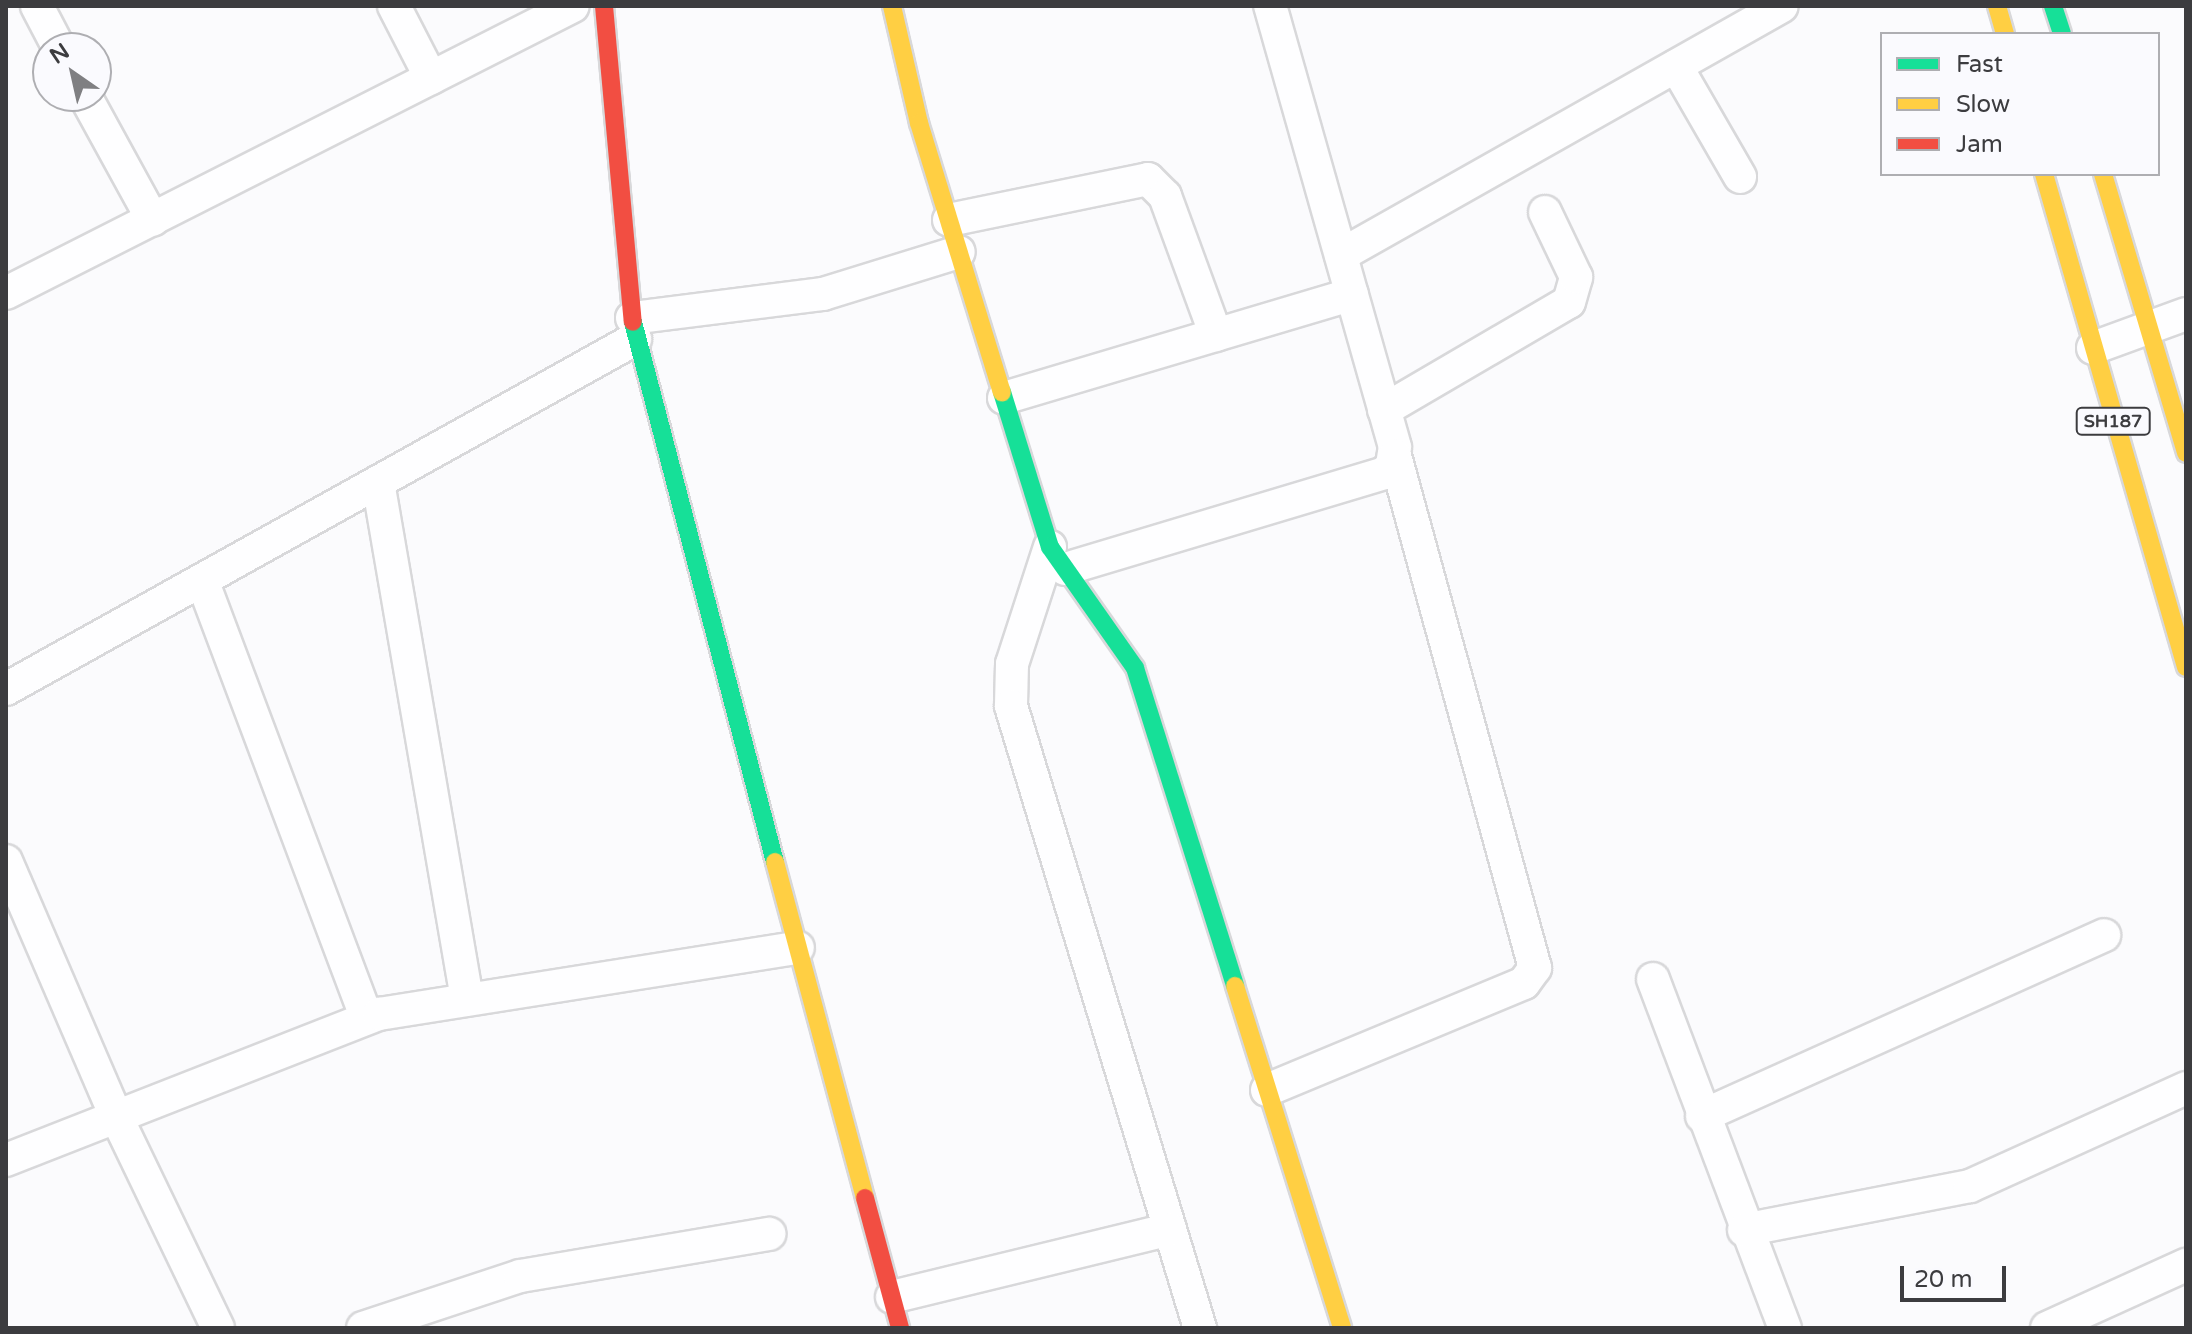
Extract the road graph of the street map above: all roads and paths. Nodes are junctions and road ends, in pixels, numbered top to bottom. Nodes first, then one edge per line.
1 (37, 6) edge
2 (394, 6) edge
3 (573, 6) edge
4 (604, 6) edge
5 (892, 6) edge
6 (1270, 6) edge
7 (1782, 6) edge
8 (1997, 6) edge
9 (2053, 6) edge
10 (51, 32) edge
11 (2004, 32) edge
12 (2061, 32) edge
13 (1676, 66) junction
14 (431, 78) junction
15 (94, 112) edge
16 (2045, 176) edge
17 (2104, 176) edge
18 (1740, 177) dead end
19 (1545, 212) dead end
20 (153, 220) junction
21 (949, 220) junction
22 (959, 252) junction
23 (1341, 255) junction
24 (6, 293) edge
25 (1352, 294) junction
26 (2186, 314) edge
27 (634, 329) junction
28 (2148, 329) junction
29 (1216, 335) junction
30 (2093, 348) junction
31 (1004, 398) junction
32 (1384, 410) junction
33 (2186, 453) edge
34 (1395, 456) junction
35 (378, 482) junction
36 (1057, 558) junction
37 (202, 580) junction
38 (2186, 667) edge
39 (6, 689) edge
40 (9, 874) edge
41 (2104, 935) dead end
42 (798, 948) junction
43 (1653, 979) dead end
44 (467, 999) junction
45 (366, 1017) junction
46 (2186, 1088) edge
47 (1267, 1090) junction
48 (116, 1116) junction
49 (1702, 1116) junction
50 (6, 1160) edge
51 (1170, 1229) junction
52 (1744, 1230) junction
53 (769, 1234) dead end
54 (2186, 1265) edge
55 (892, 1297) junction
56 (218, 1328) edge
57 (363, 1328) edge
58 (900, 1328) edge
59 (1200, 1328) edge
60 (1342, 1328) edge
61 (1785, 1328) edge
62 (2047, 1328) edge

1 - 10 street
2 - 14 street
3 - 14 street
4 - 27 street
5 - 21 street
6 - 23 street
7 - 13 street
8 - 11 street
9 - 12 street
13 - 18 street
13 - 23 street
14 - 20 street
15 - 20 street
16 - 30 street, SH187
17 - 28 street, SH187
19 - 32 street
20 - 24 street
21 - 22 street
21 - 29 street
22 - 27 street
22 - 31 street
23 - 25 street
25 - 29 street
25 - 32 street
26 - 28 street
27 - 35 street
27 - 42 street
28 - 30 street
28 - 33 street, SH187
29 - 31 street
30 - 38 street, SH187
31 - 36 street
32 - 34 street
34 - 36 street
34 - 47 street
35 - 37 street
35 - 44 street
36 - 47 street
36 - 51 street
37 - 39 street
37 - 45 street
40 - 48 street
41 - 49 street
42 - 44 street
42 - 55 street
43 - 49 street
44 - 45 street
45 - 48 street
46 - 52 street
47 - 60 street
48 - 50 street
48 - 56 street
49 - 52 street
51 - 55 street
51 - 59 street
52 - 61 street
53 - 57 street
54 - 62 street
55 - 58 street

